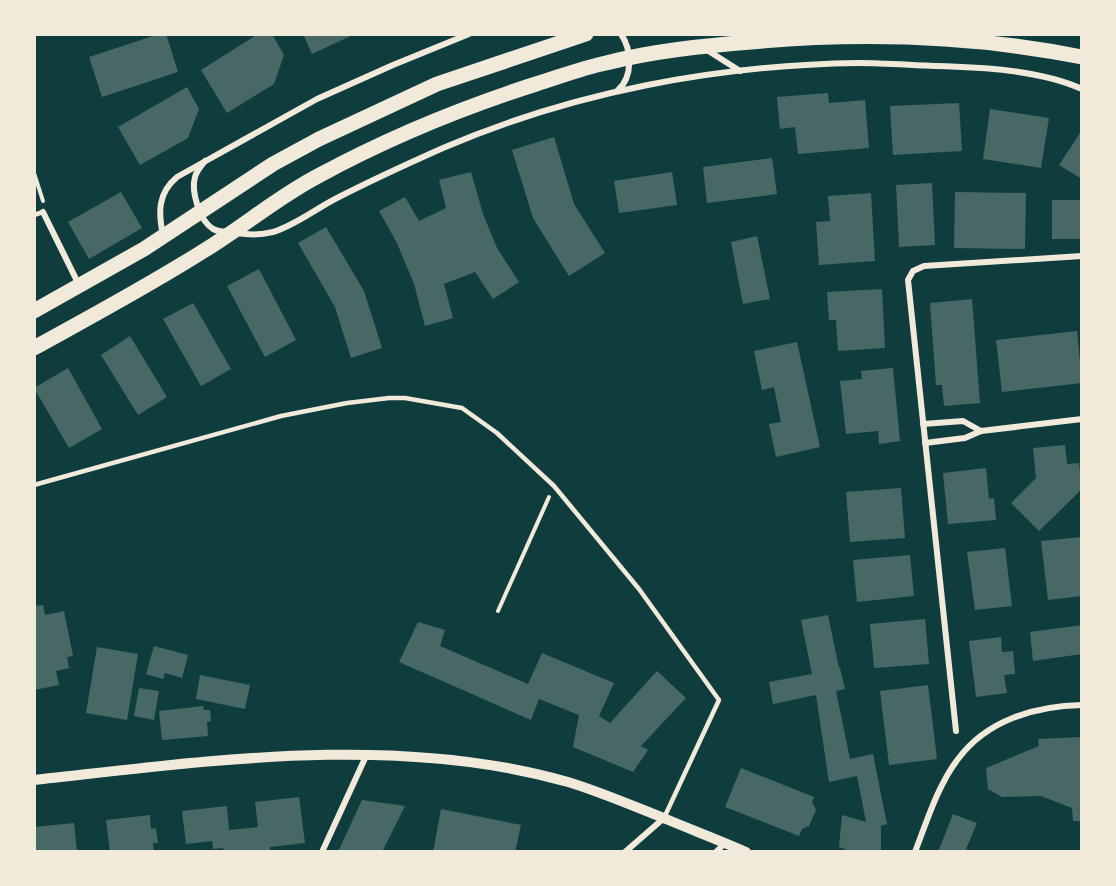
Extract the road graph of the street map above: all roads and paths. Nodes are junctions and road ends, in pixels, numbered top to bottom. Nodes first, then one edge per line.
1 (469, 34) edge
2 (586, 34) edge
3 (621, 34) edge
4 (457, 36) edge
5 (701, 46) junction
6 (1082, 57) edge
7 (628, 58) junction
8 (740, 70) junction
9 (1082, 89) edge
10 (615, 92) junction
11 (205, 160) junction
12 (34, 173) edge
13 (42, 201) dead end
14 (201, 211) junction
15 (43, 212) joint
16 (34, 215) edge
17 (230, 233) junction
18 (164, 236) junction
19 (1082, 256) edge
20 (79, 285) junction
21 (34, 311) edge
22 (34, 348) edge
23 (1082, 419) edge
24 (923, 424) junction
25 (981, 431) junction
26 (925, 442) junction
27 (34, 484) edge
28 (554, 486) junction
29 (498, 611) dead end
30 (1082, 705) edge
31 (956, 731) dead end
32 (367, 753) junction
33 (34, 780) edge
34 (664, 818) junction
35 (725, 843) junction
36 (322, 852) edge
37 (625, 852) edge
38 (716, 852) edge
39 (746, 852) edge
40 (915, 852) edge

1 - 4 street
2 - 14 main road
3 - 7 street
4 - 11 street
5 - 6 main road
5 - 7 main road
5 - 8 street
7 - 10 street
7 - 17 main road
8 - 9 street
8 - 10 street
10 - 17 street
11 - 14 street
11 - 18 street
12 - 13 path
14 - 17 street
14 - 18 main road
15 - 16 lane
15 - 20 street
17 - 22 main road
18 - 20 main road
19 - 24 street
20 - 21 main road
23 - 25 street
24 - 25 street
24 - 26 street
25 - 26 street
26 - 31 street
27 - 28 lane
28 - 29 path
28 - 34 lane
30 - 40 street
32 - 33 street
32 - 34 street
32 - 36 street
34 - 35 street
34 - 37 street
35 - 38 street
35 - 39 street

